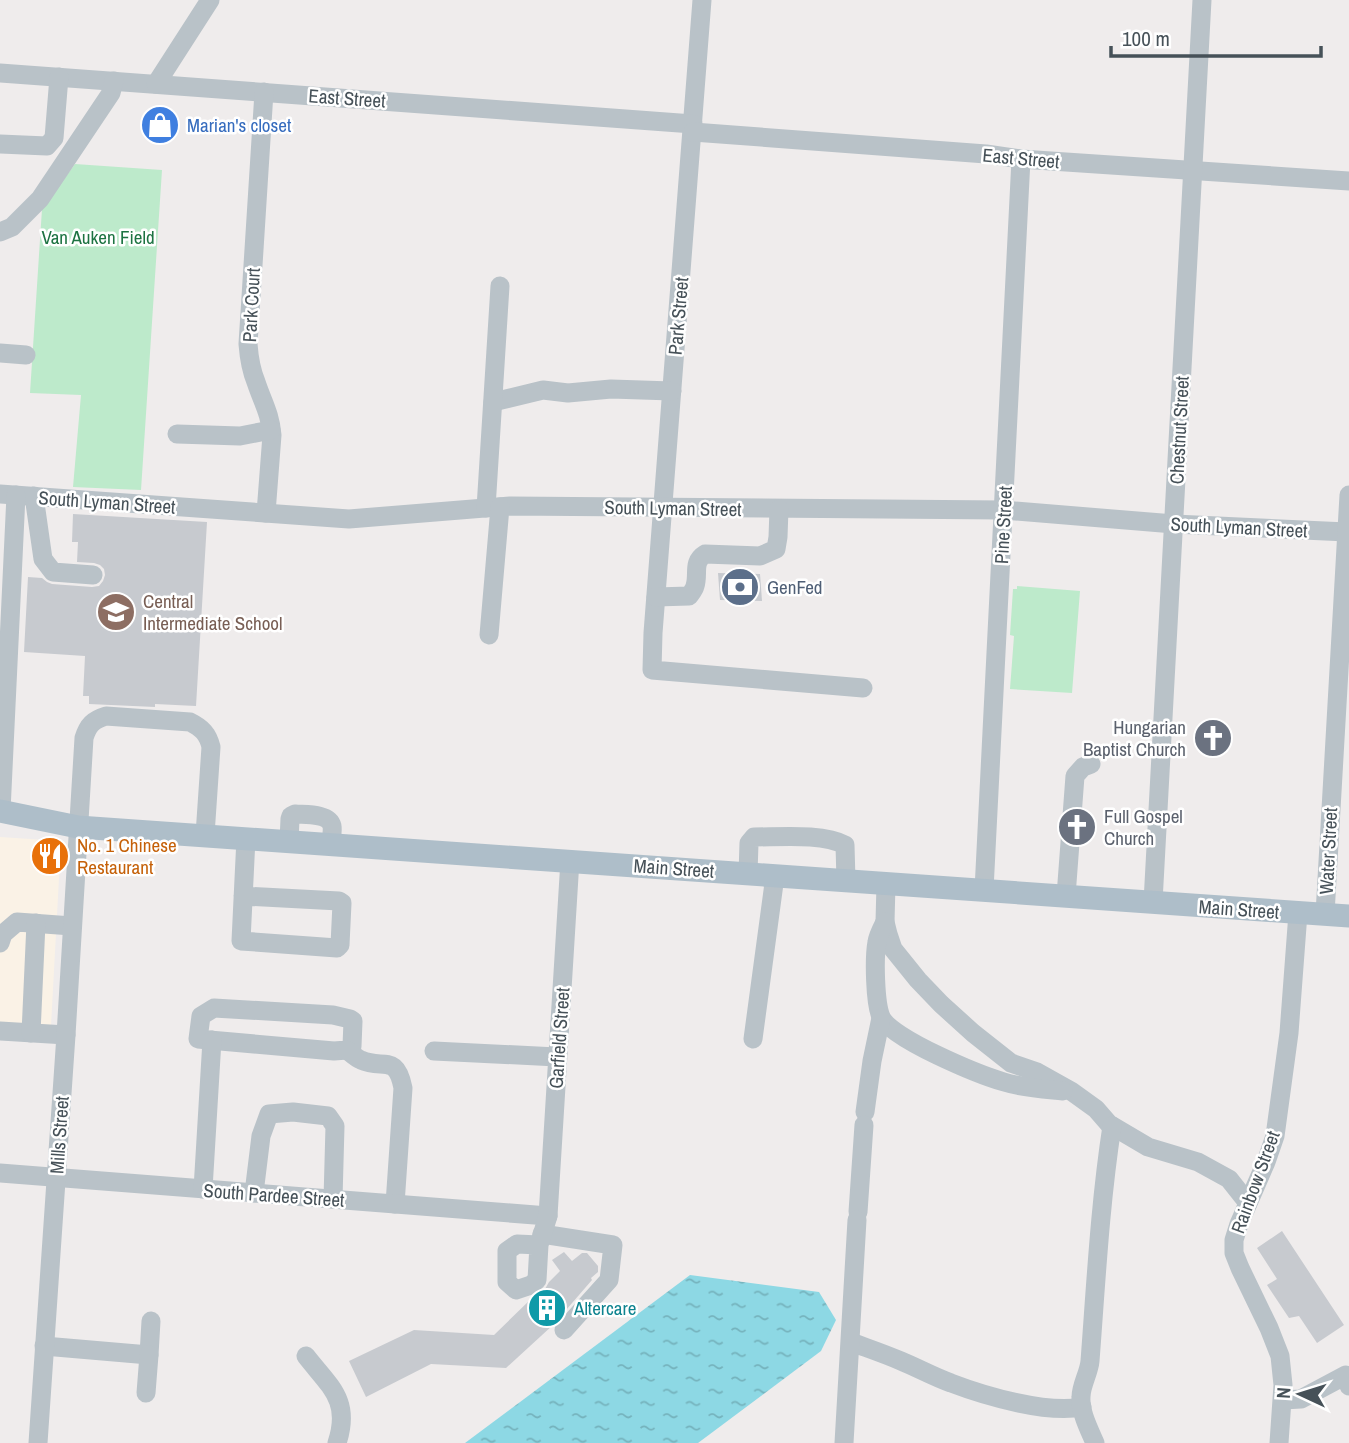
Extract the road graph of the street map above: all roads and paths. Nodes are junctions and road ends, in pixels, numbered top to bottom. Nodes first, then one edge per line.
1 (210, 0) edge
2 (702, 0) edge
3 (1202, 0) edge
4 (0, 73) edge
5 (59, 77) junction
6 (114, 81) junction
7 (156, 84) junction
8 (264, 92) junction
9 (693, 128) junction
10 (0, 144) edge
11 (1021, 159) junction
12 (1193, 171) junction
13 (1349, 181) edge
14 (0, 232) edge
15 (500, 286) dead end
16 (0, 353) edge
17 (26, 355) dead end
18 (672, 391) junction
19 (493, 402) junction
20 (271, 430) junction
21 (177, 434) dead end
22 (16, 495) edge
23 (1349, 495) edge
24 (493, 507) junction
25 (663, 508) junction
26 (779, 509) junction
27 (1003, 510) junction
28 (266, 513) junction
29 (1174, 524) junction
30 (1347, 533) junction
31 (93, 575) dead end
32 (6, 588) edge
33 (656, 597) junction
34 (489, 635) dead end
35 (4, 684) edge
36 (863, 688) dead end
37 (1091, 764) dead end
38 (1, 811) edge
39 (78, 827) junction
40 (205, 835) junction
41 (246, 838) junction
42 (570, 860) junction
43 (748, 874) junction
44 (775, 876) junction
45 (846, 881) junction
46 (886, 884) junction
47 (984, 890) junction
48 (243, 896) junction
49 (1066, 896) junction
50 (1153, 902) junction
51 (1298, 913) junction
52 (1325, 914) junction
53 (1349, 916) edge
54 (885, 922) junction
55 (36, 923) junction
56 (72, 926) junction
57 (0, 943) edge
58 (881, 1018) junction
59 (0, 1031) edge
60 (31, 1033) junction
61 (66, 1035) junction
62 (753, 1039) dead end
63 (212, 1040) junction
64 (347, 1050) junction
65 (434, 1051) dead end
66 (558, 1057) junction
67 (1071, 1091) junction
68 (1112, 1126) junction
69 (0, 1174) edge
70 (56, 1178) junction
71 (203, 1189) junction
72 (254, 1193) junction
73 (332, 1199) junction
74 (1248, 1203) junction
75 (395, 1204) junction
76 (543, 1232) junction
77 (151, 1321) dead end
78 (564, 1330) dead end
79 (851, 1342) junction
80 (44, 1346) junction
81 (149, 1354) junction
82 (306, 1356) dead end
83 (1349, 1385) edge
84 (146, 1393) dead end
85 (1283, 1400) junction
86 (1082, 1407) junction
87 (38, 1443) edge
88 (337, 1443) edge
89 (844, 1443) edge
90 (1095, 1443) edge
91 (1279, 1443) edge

1 - 7 street
2 - 9 street, Park Street
3 - 12 street, Chestnut Street
4 - 5 street, East Street
5 - 6 street, East Street
5 - 10 street
6 - 7 street, East Street
6 - 14 street
7 - 8 street, East Street
8 - 9 street, East Street
8 - 20 street, Park Court
9 - 11 street, East Street
9 - 18 street, Park Street
11 - 12 street, East Street
11 - 27 street, Pine Street
12 - 13 street, East Street
12 - 29 street, Chestnut Street
15 - 19 street
16 - 17 street
18 - 19 street
18 - 25 street, Park Street
19 - 24 street
20 - 21 street
20 - 28 street, Park Court
22 - 28 street, South Lyman Street
22 - 31 street
22 - 32 street
23 - 30 street, Water Street
24 - 25 street, South Lyman Street
24 - 28 street, South Lyman Street
24 - 34 street
25 - 26 street, South Lyman Street
25 - 33 street, Park Street
26 - 27 street, South Lyman Street
26 - 33 street
27 - 29 street, South Lyman Street
27 - 47 street, Pine Street
29 - 30 street, South Lyman Street
29 - 50 street, Chestnut Street
30 - 52 street, Water Street
32 - 35 street
33 - 36 street, Park Street
35 - 38 street
37 - 49 street
38 - 39 main road, Main Street
39 - 40 main road, Main Street
39 - 40 street, Mills Street
39 - 56 street, Mills Street
40 - 41 main road, Main Street
41 - 42 main road, Main Street
41 - 48 street
42 - 43 main road, Main Street
42 - 66 street, Garfield Street
43 - 44 main road, Main Street
43 - 45 street
44 - 45 main road, Main Street
44 - 62 street
45 - 46 main road, Main Street
46 - 47 main road, Main Street
46 - 54 street
47 - 49 main road, Main Street
48 - 48 street
49 - 50 main road, Main Street
50 - 51 main road, Main Street
51 - 52 main road, Main Street
51 - 74 street, Rainbow Street
52 - 53 main road, Main Street
54 - 58 street
54 - 67 street
55 - 56 street
55 - 57 street
55 - 60 street
56 - 61 street, Mills Street
58 - 67 street
58 - 79 street
59 - 60 street
60 - 61 street
61 - 70 street, Mills Street
63 - 64 street
63 - 64 street
63 - 71 street
64 - 75 street
65 - 66 street
66 - 76 street, Garfield Street
67 - 68 street
68 - 74 street
68 - 86 street
69 - 70 street, South Pardee Street
70 - 71 street, South Pardee Street
70 - 80 street, Mills Street
71 - 72 street, South Pardee Street
72 - 73 street, South Pardee Street
72 - 73 street
73 - 75 street, South Pardee Street
74 - 85 street, Rainbow Street
75 - 76 street, South Pardee Street
76 - 78 street, South Pardee Street
77 - 81 street
79 - 86 street
79 - 89 street
80 - 81 street
80 - 87 street, Mills Street
81 - 84 street
82 - 88 street
83 - 85 street
85 - 91 street, Rainbow Street
86 - 90 street

